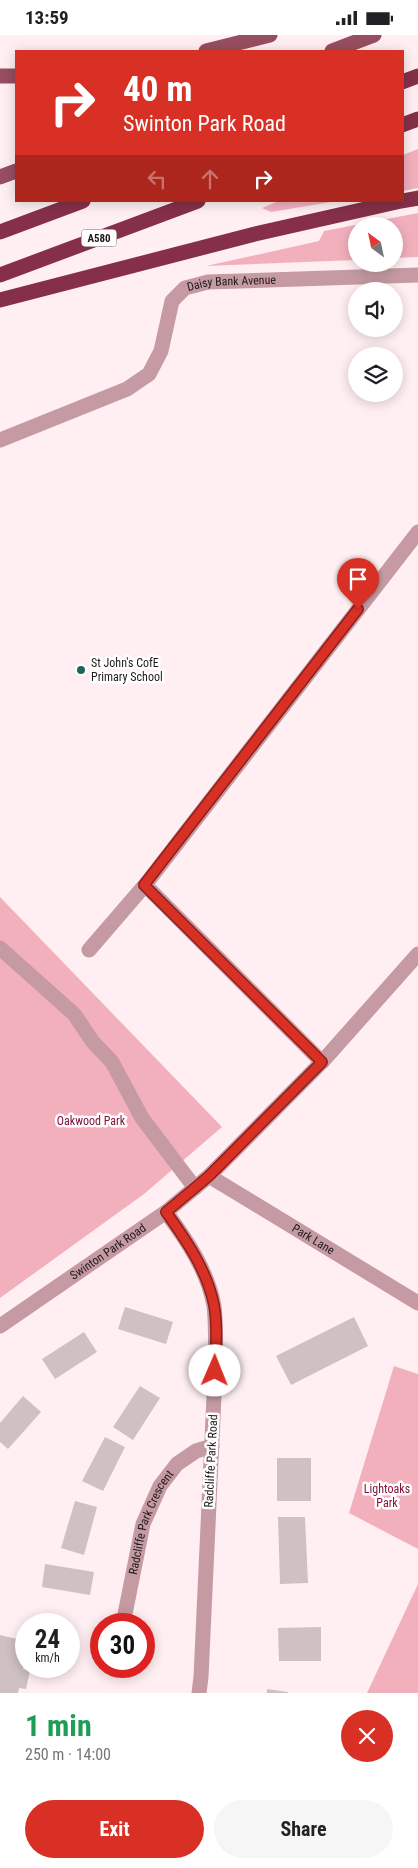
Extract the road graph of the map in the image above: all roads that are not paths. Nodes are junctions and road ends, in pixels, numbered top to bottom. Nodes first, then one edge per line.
1 (270, 35) edge
2 (374, 35) edge
3 (210, 50) edge
4 (335, 50) edge
5 (0, 76) edge
6 (15, 76) edge
7 (418, 77) edge
8 (404, 81) edge
9 (418, 119) edge
10 (404, 124) edge
11 (15, 171) edge
12 (0, 177) edge
13 (418, 198) edge
14 (404, 201) edge
15 (80, 202) edge
16 (195, 202) edge
17 (398, 202) edge
18 (0, 232) edge
19 (0, 275) edge
20 (418, 275) edge
21 (0, 300) edge
22 (0, 440) edge
23 (418, 532) edge
24 (144, 885) junction
25 (0, 948) edge
26 (89, 950) dead end
27 (418, 954) edge
28 (322, 1062) junction
29 (209, 1176) junction
30 (195, 1188) junction
31 (166, 1212) junction
32 (418, 1303) edge
33 (0, 1326) edge
34 (212, 1446) junction
35 (125, 1613) edge
36 (199, 1693) edge

1 - 3 main road
2 - 4 main road
5 - 6 main road
7 - 8 highway
9 - 10 highway
11 - 12 main road
13 - 14 highway
15 - 18 highway
16 - 19 highway, A580
17 - 21 highway
20 - 22 street, Daisy Bank Avenue
23 - 24 street
24 - 26 street
24 - 28 street
25 - 30 street
27 - 28 street, Swinton Park Road
28 - 29 street, Swinton Park Road
29 - 30 street, Swinton Park Road
29 - 32 street, Park Lane
30 - 31 street, Swinton Park Road
31 - 33 street, Swinton Park Road
31 - 34 street, Radcliffe Park Road
34 - 35 street, Radcliffe Park Crescent
34 - 36 street, Radcliffe Park Road

